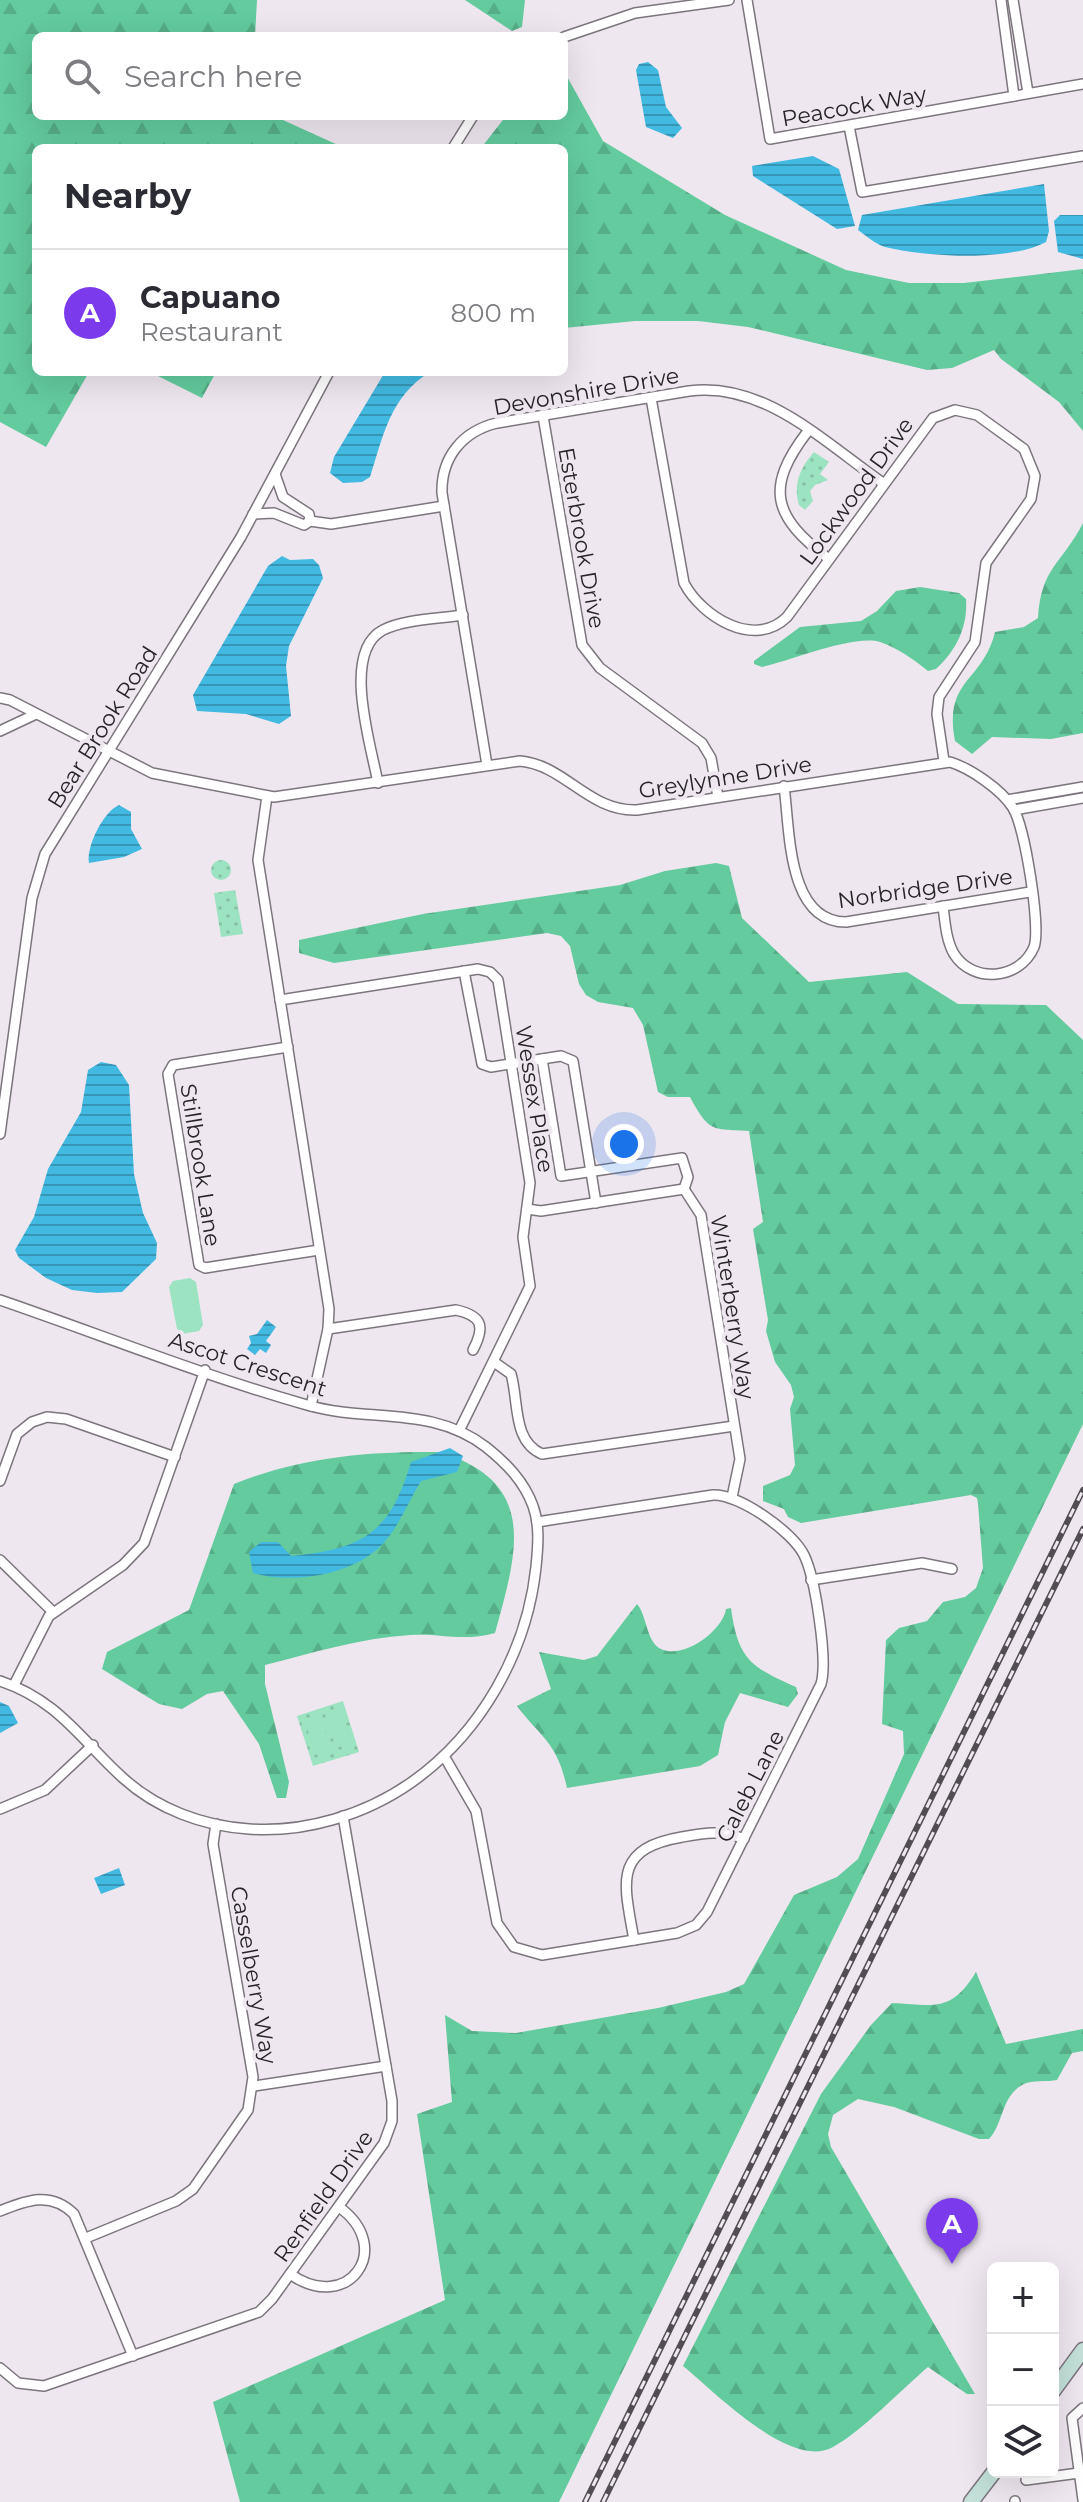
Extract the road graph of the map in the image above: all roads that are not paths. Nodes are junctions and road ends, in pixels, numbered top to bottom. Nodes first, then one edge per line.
1 (729, 0) edge
2 (747, 0) edge
3 (1001, 0) edge
4 (1013, 0) edge
5 (676, 4) edge
6 (661, 5) edge
7 (568, 35) edge
8 (1083, 84) edge
9 (1028, 93) junction
10 (1014, 96) junction
11 (470, 120) edge
12 (849, 126) junction
13 (456, 144) edge
14 (1083, 156) edge
15 (327, 376) edge
16 (651, 398) junction
17 (543, 416) junction
18 (808, 431) junction
19 (275, 474) junction
20 (883, 483) junction
21 (444, 506) junction
22 (253, 514) junction
23 (310, 521) junction
24 (829, 559) junction
25 (463, 615) junction
26 (0, 698) edge
27 (36, 714) junction
28 (0, 731) edge
29 (112, 750) junction
30 (944, 761) junction
31 (487, 765) junction
32 (378, 783) junction
33 (784, 786) junction
34 (1083, 787) edge
35 (267, 796) junction
36 (718, 797) junction
37 (1083, 798) edge
38 (1007, 800) junction
39 (1014, 810) junction
40 (1030, 892) junction
41 (943, 906) junction
42 (464, 971) junction
43 (280, 1000) junction
44 (288, 1047) junction
45 (542, 1059) junction
46 (511, 1064) junction
47 (0, 1134) edge
48 (591, 1173) junction
49 (684, 1189) junction
50 (596, 1203) junction
51 (527, 1209) junction
52 (319, 1250) junction
53 (0, 1300) edge
54 (328, 1329) junction
55 (473, 1350) dead end
56 (494, 1362) junction
57 (205, 1370) junction
58 (311, 1406) junction
59 (734, 1426) junction
60 (459, 1431) junction
61 (175, 1457) junction
62 (0, 1481) edge
63 (732, 1497) junction
64 (537, 1522) junction
65 (0, 1560) edge
66 (952, 1569) dead end
67 (811, 1580) junction
68 (53, 1612) junction
69 (0, 1681) edge
70 (14, 1685) junction
71 (93, 1745) junction
72 (444, 1756) junction
73 (0, 1809) edge
74 (343, 1816) junction
75 (216, 1824) junction
76 (744, 1839) junction
77 (634, 1940) junction
78 (386, 2066) junction
79 (254, 2086) junction
80 (339, 2207) junction
81 (0, 2211) edge
82 (86, 2238) junction
83 (290, 2274) junction
84 (1083, 2350) edge
85 (133, 2356) junction
86 (0, 2368) edge
87 (1059, 2383) edge
88 (1083, 2408) edge
89 (1079, 2473) junction
90 (989, 2478) edge
91 (1026, 2480) dead end
92 (1083, 2500) edge
93 (971, 2502) edge

1 - 5 street
2 - 12 street, Peacock Way
3 - 10 street
4 - 9 street
5 - 6 street
6 - 7 street
8 - 9 street, Peacock Way
9 - 10 street, Peacock Way
10 - 12 street, Peacock Way
11 - 13 street
12 - 14 street
15 - 19 street, Bear Brook Road
16 - 17 street, Devonshire Drive
16 - 18 street, Devonshire Drive
16 - 24 street, Lockwood Drive
17 - 21 street, Devonshire Drive
17 - 36 street, Esterbrook Drive
18 - 20 street, Devonshire Drive
18 - 24 street
19 - 22 street, Bear Brook Road
19 - 23 street
20 - 24 street, Lockwood Drive
20 - 30 street, Lockwood Drive
21 - 23 street
21 - 25 street, Devonshire Drive
22 - 23 street
22 - 29 street, Bear Brook Road
25 - 31 street, Devonshire Drive
25 - 32 street
26 - 27 street, Greylynne Drive
27 - 28 street
27 - 29 street, Greylynne Drive
29 - 35 street, Greylynne Drive
29 - 47 street, Bear Brook Road
30 - 33 street, Greylynne Drive
30 - 38 street
31 - 32 street, Greylynne Drive
31 - 36 street, Greylynne Drive
32 - 35 street, Greylynne Drive
33 - 36 street, Greylynne Drive
33 - 41 street, Norbridge Drive
34 - 38 street
35 - 43 street
37 - 39 street
38 - 39 street
39 - 40 street
40 - 41 street, Norbridge Drive
40 - 41 street
42 - 43 street, Wessex Place
42 - 46 street, Wessex Place
42 - 46 street
43 - 44 street
44 - 52 street
44 - 52 street, Stillbrook Lane
45 - 46 street
45 - 48 street
45 - 48 street
46 - 51 street, Wessex Place
48 - 49 street, Winterberry Way
48 - 50 street
49 - 50 street
49 - 59 street, Winterberry Way
50 - 51 street
51 - 56 street, Wessex Place
52 - 54 street
53 - 57 street, Ascot Crescent
54 - 55 street
54 - 58 street
56 - 59 street
56 - 60 street, Wessex Place
57 - 58 street, Ascot Crescent
57 - 61 street
58 - 60 street, Ascot Crescent
59 - 63 street, Winterberry Way
60 - 64 street, Ascot Crescent
61 - 62 street
61 - 68 street
63 - 64 street
63 - 67 street, Caleb Lane
64 - 72 street, Ascot Crescent
65 - 68 street
66 - 67 street
67 - 76 street, Caleb Lane
68 - 70 street
69 - 70 street, Ascot Crescent
70 - 71 street, Ascot Crescent
71 - 73 street
71 - 75 street, Ascot Crescent
72 - 74 street, Ascot Crescent
72 - 77 street, Caleb Lane
74 - 75 street, Ascot Crescent
74 - 78 street, Renfield Drive
75 - 79 street, Casselberry Way
76 - 77 street, Caleb Lane
76 - 77 street
78 - 79 street
78 - 80 street, Renfield Drive
79 - 82 street, Casselberry Way
80 - 83 street, Renfield Drive
80 - 83 street
81 - 82 street
82 - 85 street
83 - 85 street, Renfield Drive
84 - 87 street
85 - 86 street, Renfield Drive
88 - 89 street
89 - 91 street
89 - 92 street
90 - 93 street

